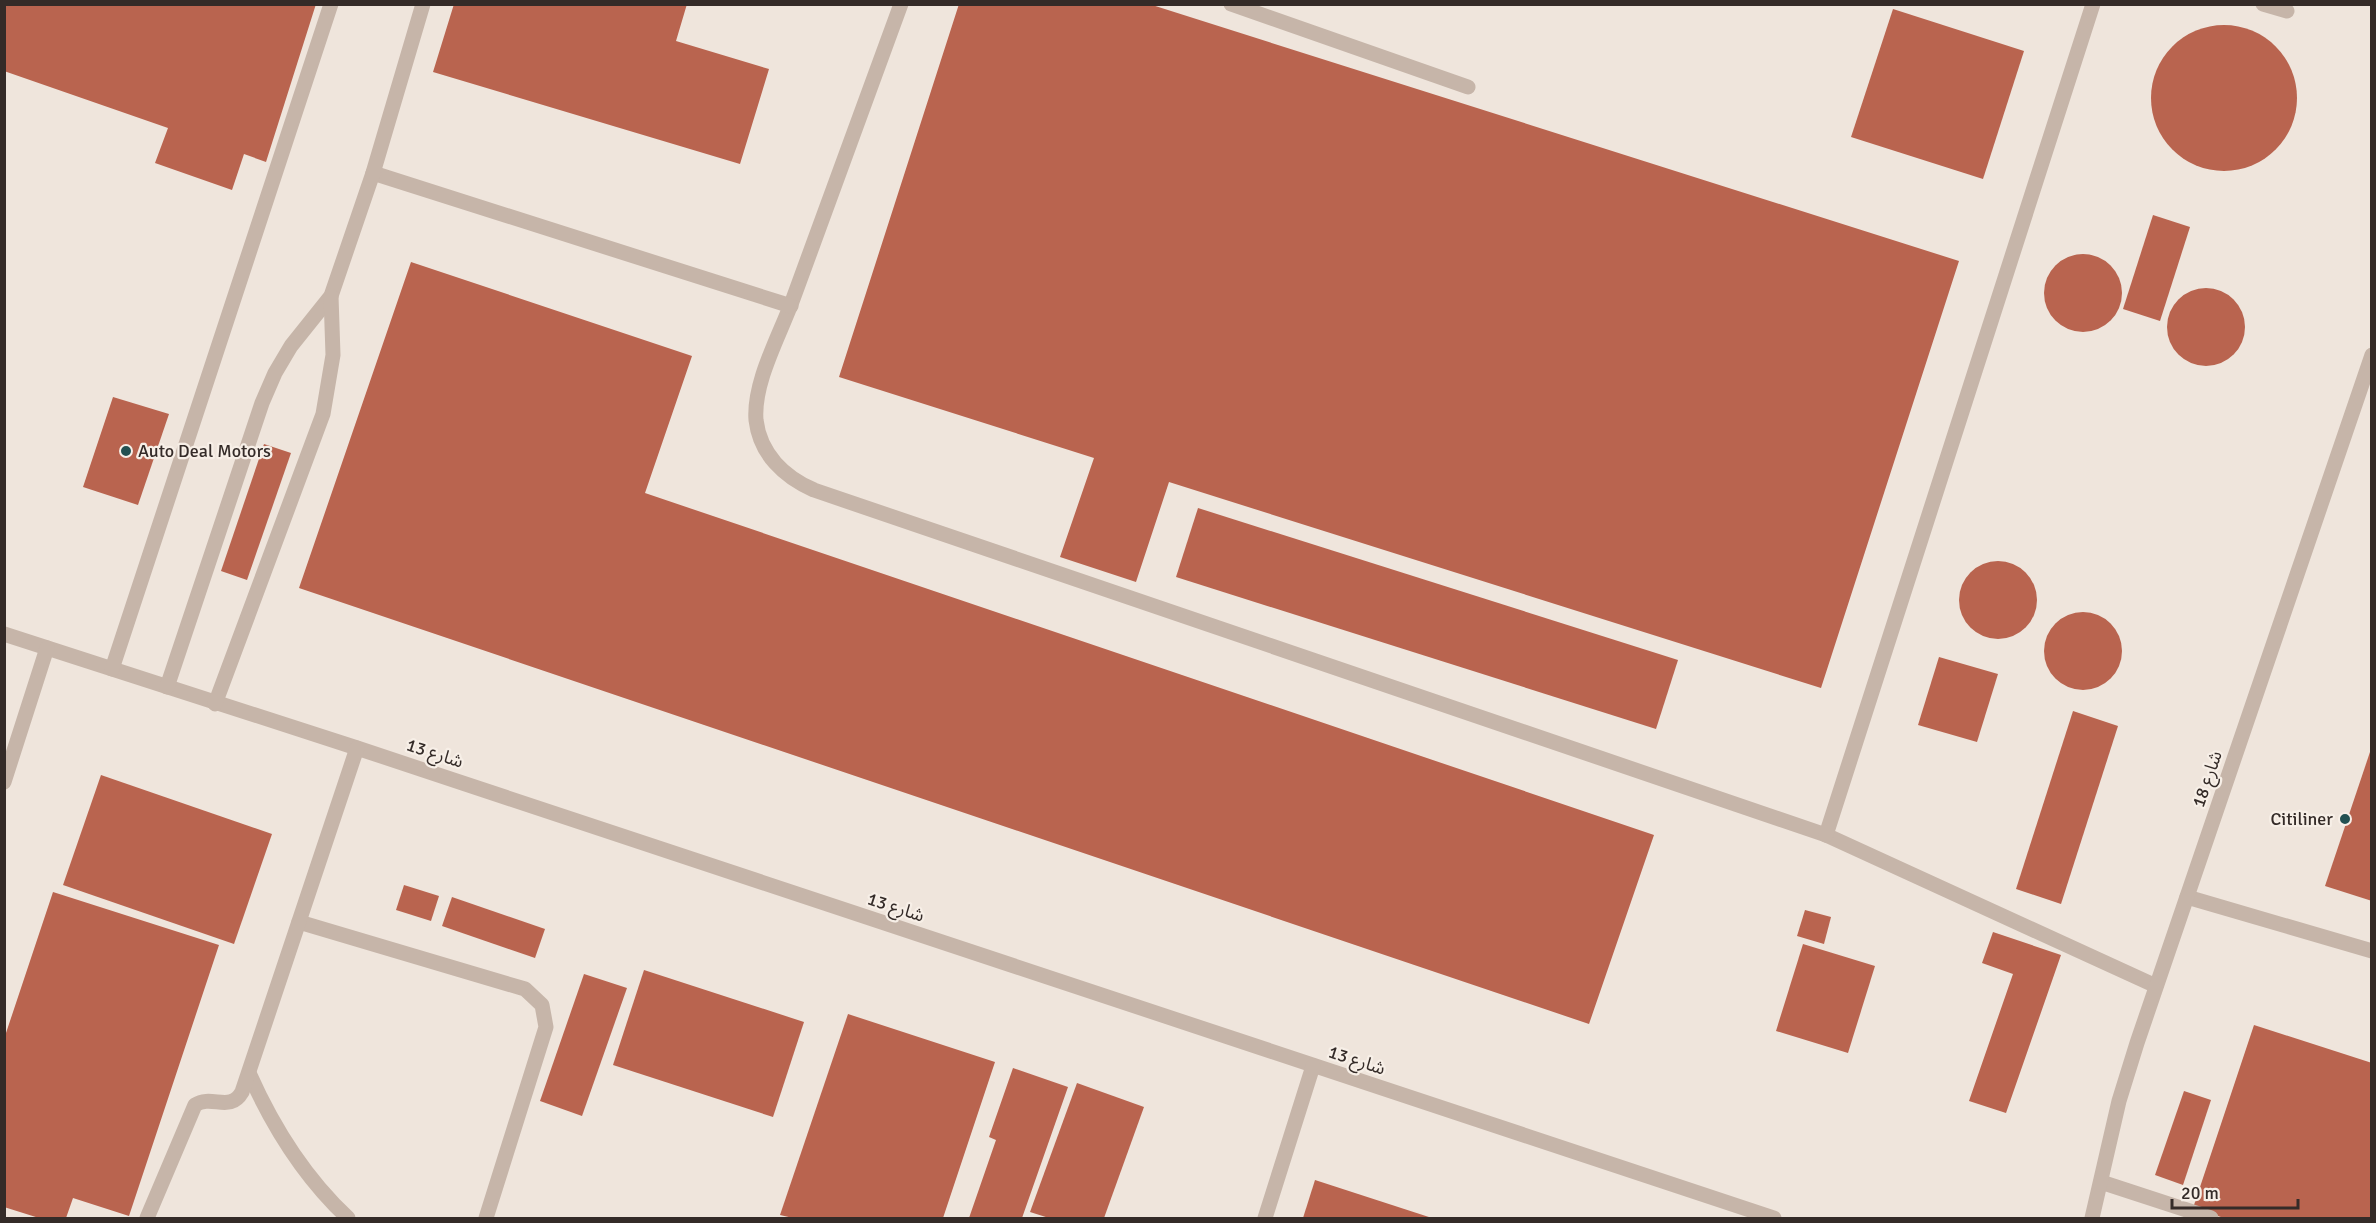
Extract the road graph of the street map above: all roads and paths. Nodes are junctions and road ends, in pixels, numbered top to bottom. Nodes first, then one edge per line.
1 (331, 4) edge
2 (423, 4) edge
3 (901, 4) edge
4 (1231, 4) edge
5 (2093, 4) edge
6 (2262, 4) edge
7 (2287, 11) dead end
8 (1468, 87) dead end
9 (373, 173) junction
10 (331, 296) junction
11 (791, 306) junction
12 (2372, 356) edge
13 (4, 634) edge
14 (47, 648) junction
15 (112, 669) junction
16 (167, 687) junction
17 (216, 704) junction
18 (357, 748) junction
19 (4, 782) edge
20 (1826, 835) junction
21 (2187, 897) junction
22 (299, 922) junction
23 (2372, 951) edge
24 (2156, 986) junction
25 (1313, 1066) junction
26 (249, 1073) junction
27 (2101, 1182) junction
28 (147, 1218) edge
29 (348, 1218) edge
30 (486, 1218) edge
31 (1264, 1218) edge
32 (1774, 1218) edge
33 (2092, 1218) edge
34 (2211, 1218) edge

1 - 15 street
2 - 9 street
3 - 11 street
4 - 8 street
5 - 20 street
6 - 7 street
9 - 10 street
9 - 11 street
10 - 16 street
10 - 17 street
11 - 20 street
12 - 21 street, شارع 18
13 - 14 street, شارع 13
14 - 15 street, شارع 13
14 - 19 street
15 - 16 street, شارع 13
16 - 17 street, شارع 13
17 - 18 street, شارع 13
18 - 22 street
18 - 25 street, شارع 13
20 - 24 street
21 - 23 street
21 - 24 street, شارع 18
22 - 26 street
22 - 30 street
24 - 27 street, شارع 18
25 - 31 street
25 - 32 street, شارع 13
26 - 28 street
26 - 29 street
27 - 33 street, شارع 18
27 - 34 street

